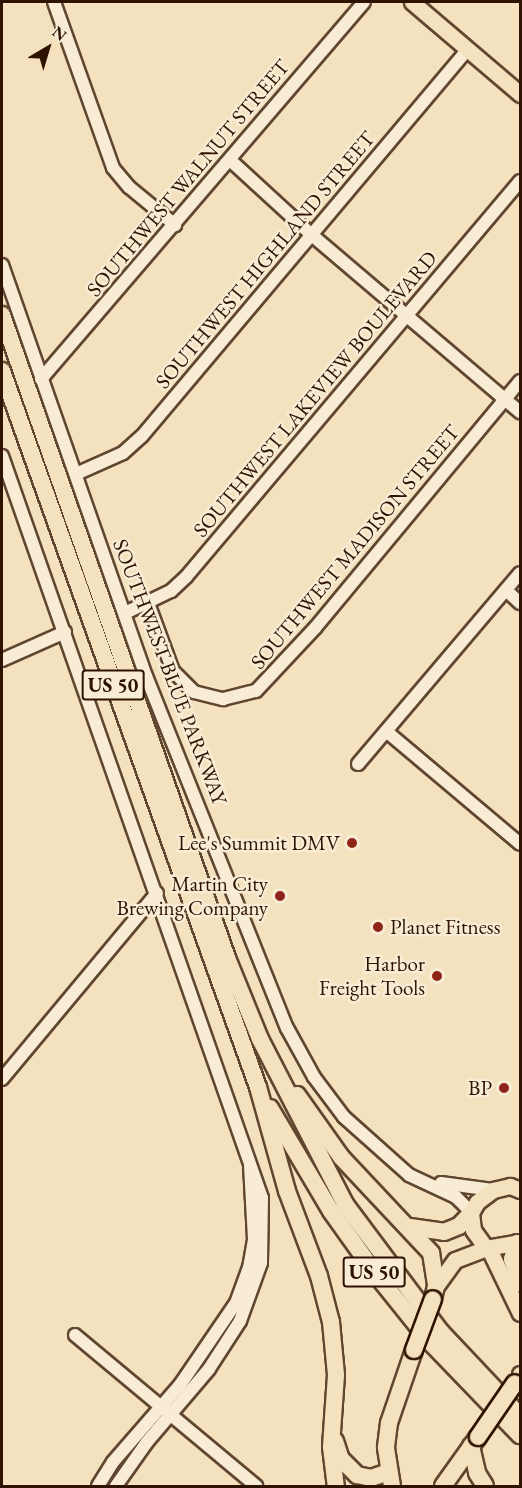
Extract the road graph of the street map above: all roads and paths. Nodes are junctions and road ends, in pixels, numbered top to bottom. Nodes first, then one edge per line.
1 (54, 2) edge
2 (364, 2) edge
3 (412, 2) edge
4 (468, 49) junction
5 (520, 94) edge
6 (230, 160) junction
7 (520, 181) edge
8 (175, 225) junction
9 (313, 236) junction
10 (2, 265) edge
11 (2, 315) edge
12 (406, 317) junction
13 (2, 371) edge
14 (41, 379) junction
15 (520, 381) edge
16 (505, 400) junction
17 (520, 412) edge
18 (2, 456) edge
19 (76, 474) junction
20 (520, 573) edge
21 (506, 590) junction
22 (148, 603) junction
23 (520, 603) edge
24 (125, 613) junction
25 (64, 632) junction
26 (2, 660) edge
27 (386, 730) junction
28 (358, 764) dead end
29 (520, 844) edge
30 (157, 893) junction
31 (260, 1039) junction
32 (2, 1079) edge
33 (258, 1087) junction
34 (394, 1162) junction
35 (517, 1186) edge
36 (493, 1190) junction
37 (471, 1212) junction
38 (408, 1227) junction
39 (520, 1242) edge
40 (487, 1248) junction
41 (520, 1284) edge
42 (435, 1292) junction
43 (520, 1313) edge
44 (75, 1335) dead end
45 (519, 1377) edge
46 (166, 1412) junction
47 (520, 1416) edge
48 (332, 1423) junction
49 (520, 1436) edge
50 (475, 1442) junction
51 (390, 1479) edge
52 (98, 1486) edge
53 (116, 1486) edge
54 (256, 1486) edge
55 (336, 1486) edge
56 (443, 1486) edge
57 (485, 1486) edge

1 - 8 street
2 - 6 street, SOUTHWEST WALNUT STREET
3 - 4 main road
4 - 5 main road
4 - 9 street, SOUTHWEST HIGHLAND STREET
6 - 8 street, SOUTHWEST WALNUT STREET
6 - 9 street
7 - 12 street, SOUTHWEST LAKEVIEW BOULEVARD
8 - 14 street, SOUTHWEST WALNUT STREET
9 - 12 street
9 - 19 street, SOUTHWEST HIGHLAND STREET
10 - 14 street, SOUTHWEST BLUE PARKWAY
11 - 31 highway, US 50
12 - 16 street
12 - 22 street, SOUTHWEST LAKEVIEW BOULEVARD
13 - 33 highway, US 50
14 - 19 street, SOUTHWEST BLUE PARKWAY
15 - 16 street, SOUTHWEST MADISON STREET
16 - 17 street
16 - 22 street, SOUTHWEST MADISON STREET
18 - 25 street
19 - 24 street, SOUTHWEST BLUE PARKWAY
20 - 21 street
21 - 23 street
21 - 27 street
22 - 24 street, SOUTHWEST LAKEVIEW BOULEVARD
24 - 34 street, SOUTHWEST BLUE PARKWAY
25 - 26 street
25 - 30 street
27 - 28 street
27 - 29 street
30 - 32 street
30 - 46 street
31 - 38 highway
31 - 47 highway, US 50
33 - 48 highway
33 - 49 highway, US 50
34 - 36 street, SOUTHWEST BLUE PARKWAY
34 - 37 street, SOUTHWEST BLUE PARKWAY
35 - 36 main road
36 - 37 main road
37 - 38 highway
37 - 40 main road
38 - 42 highway
39 - 40 main road
39 - 41 highway
40 - 42 main road
40 - 43 main road
42 - 51 highway, bridge
44 - 46 street
45 - 50 highway, bridge
46 - 52 street
46 - 53 street
46 - 54 street
48 - 51 highway
48 - 55 highway
50 - 56 highway
50 - 57 highway

